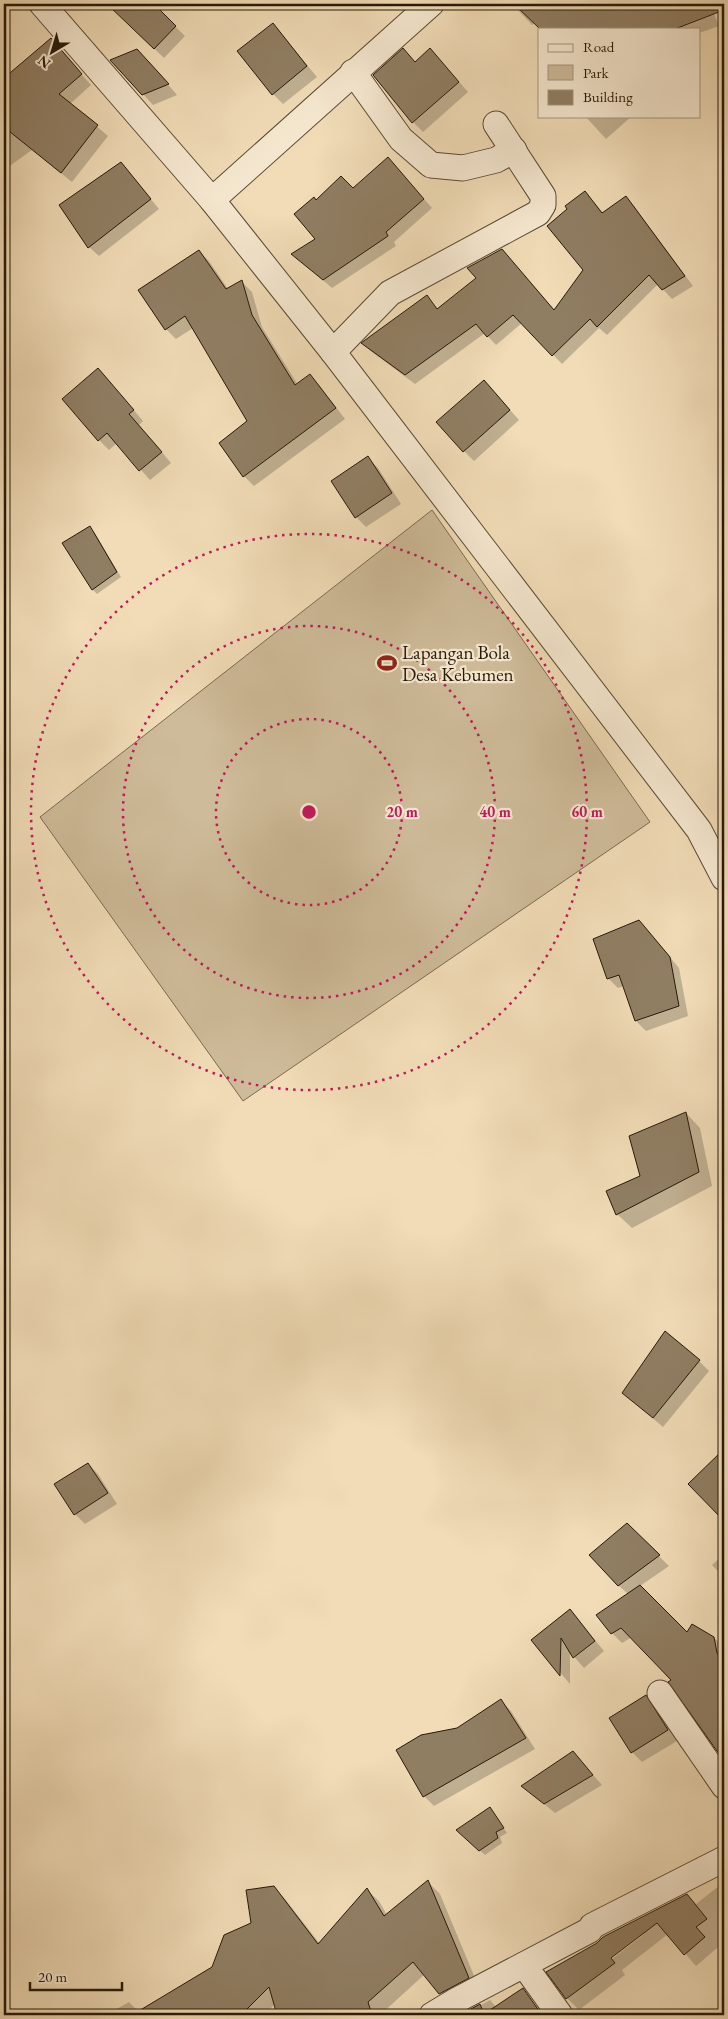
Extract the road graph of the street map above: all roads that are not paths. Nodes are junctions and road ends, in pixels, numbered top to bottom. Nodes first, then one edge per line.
1 (42, 4) edge
2 (431, 4) edge
3 (353, 72) junction
4 (496, 124) dead end
5 (514, 150) junction
6 (212, 200) junction
7 (333, 352) junction
8 (724, 878) edge
9 (660, 1693) dead end
10 (724, 1786) edge
11 (724, 1859) edge
12 (524, 1965) junction
13 (432, 2015) edge
14 (560, 2015) edge

1 - 6 street
2 - 3 street
3 - 5 street
3 - 6 street
4 - 5 street
5 - 7 street
6 - 7 street
7 - 8 street
9 - 10 street
11 - 12 street
12 - 13 street
12 - 14 street

